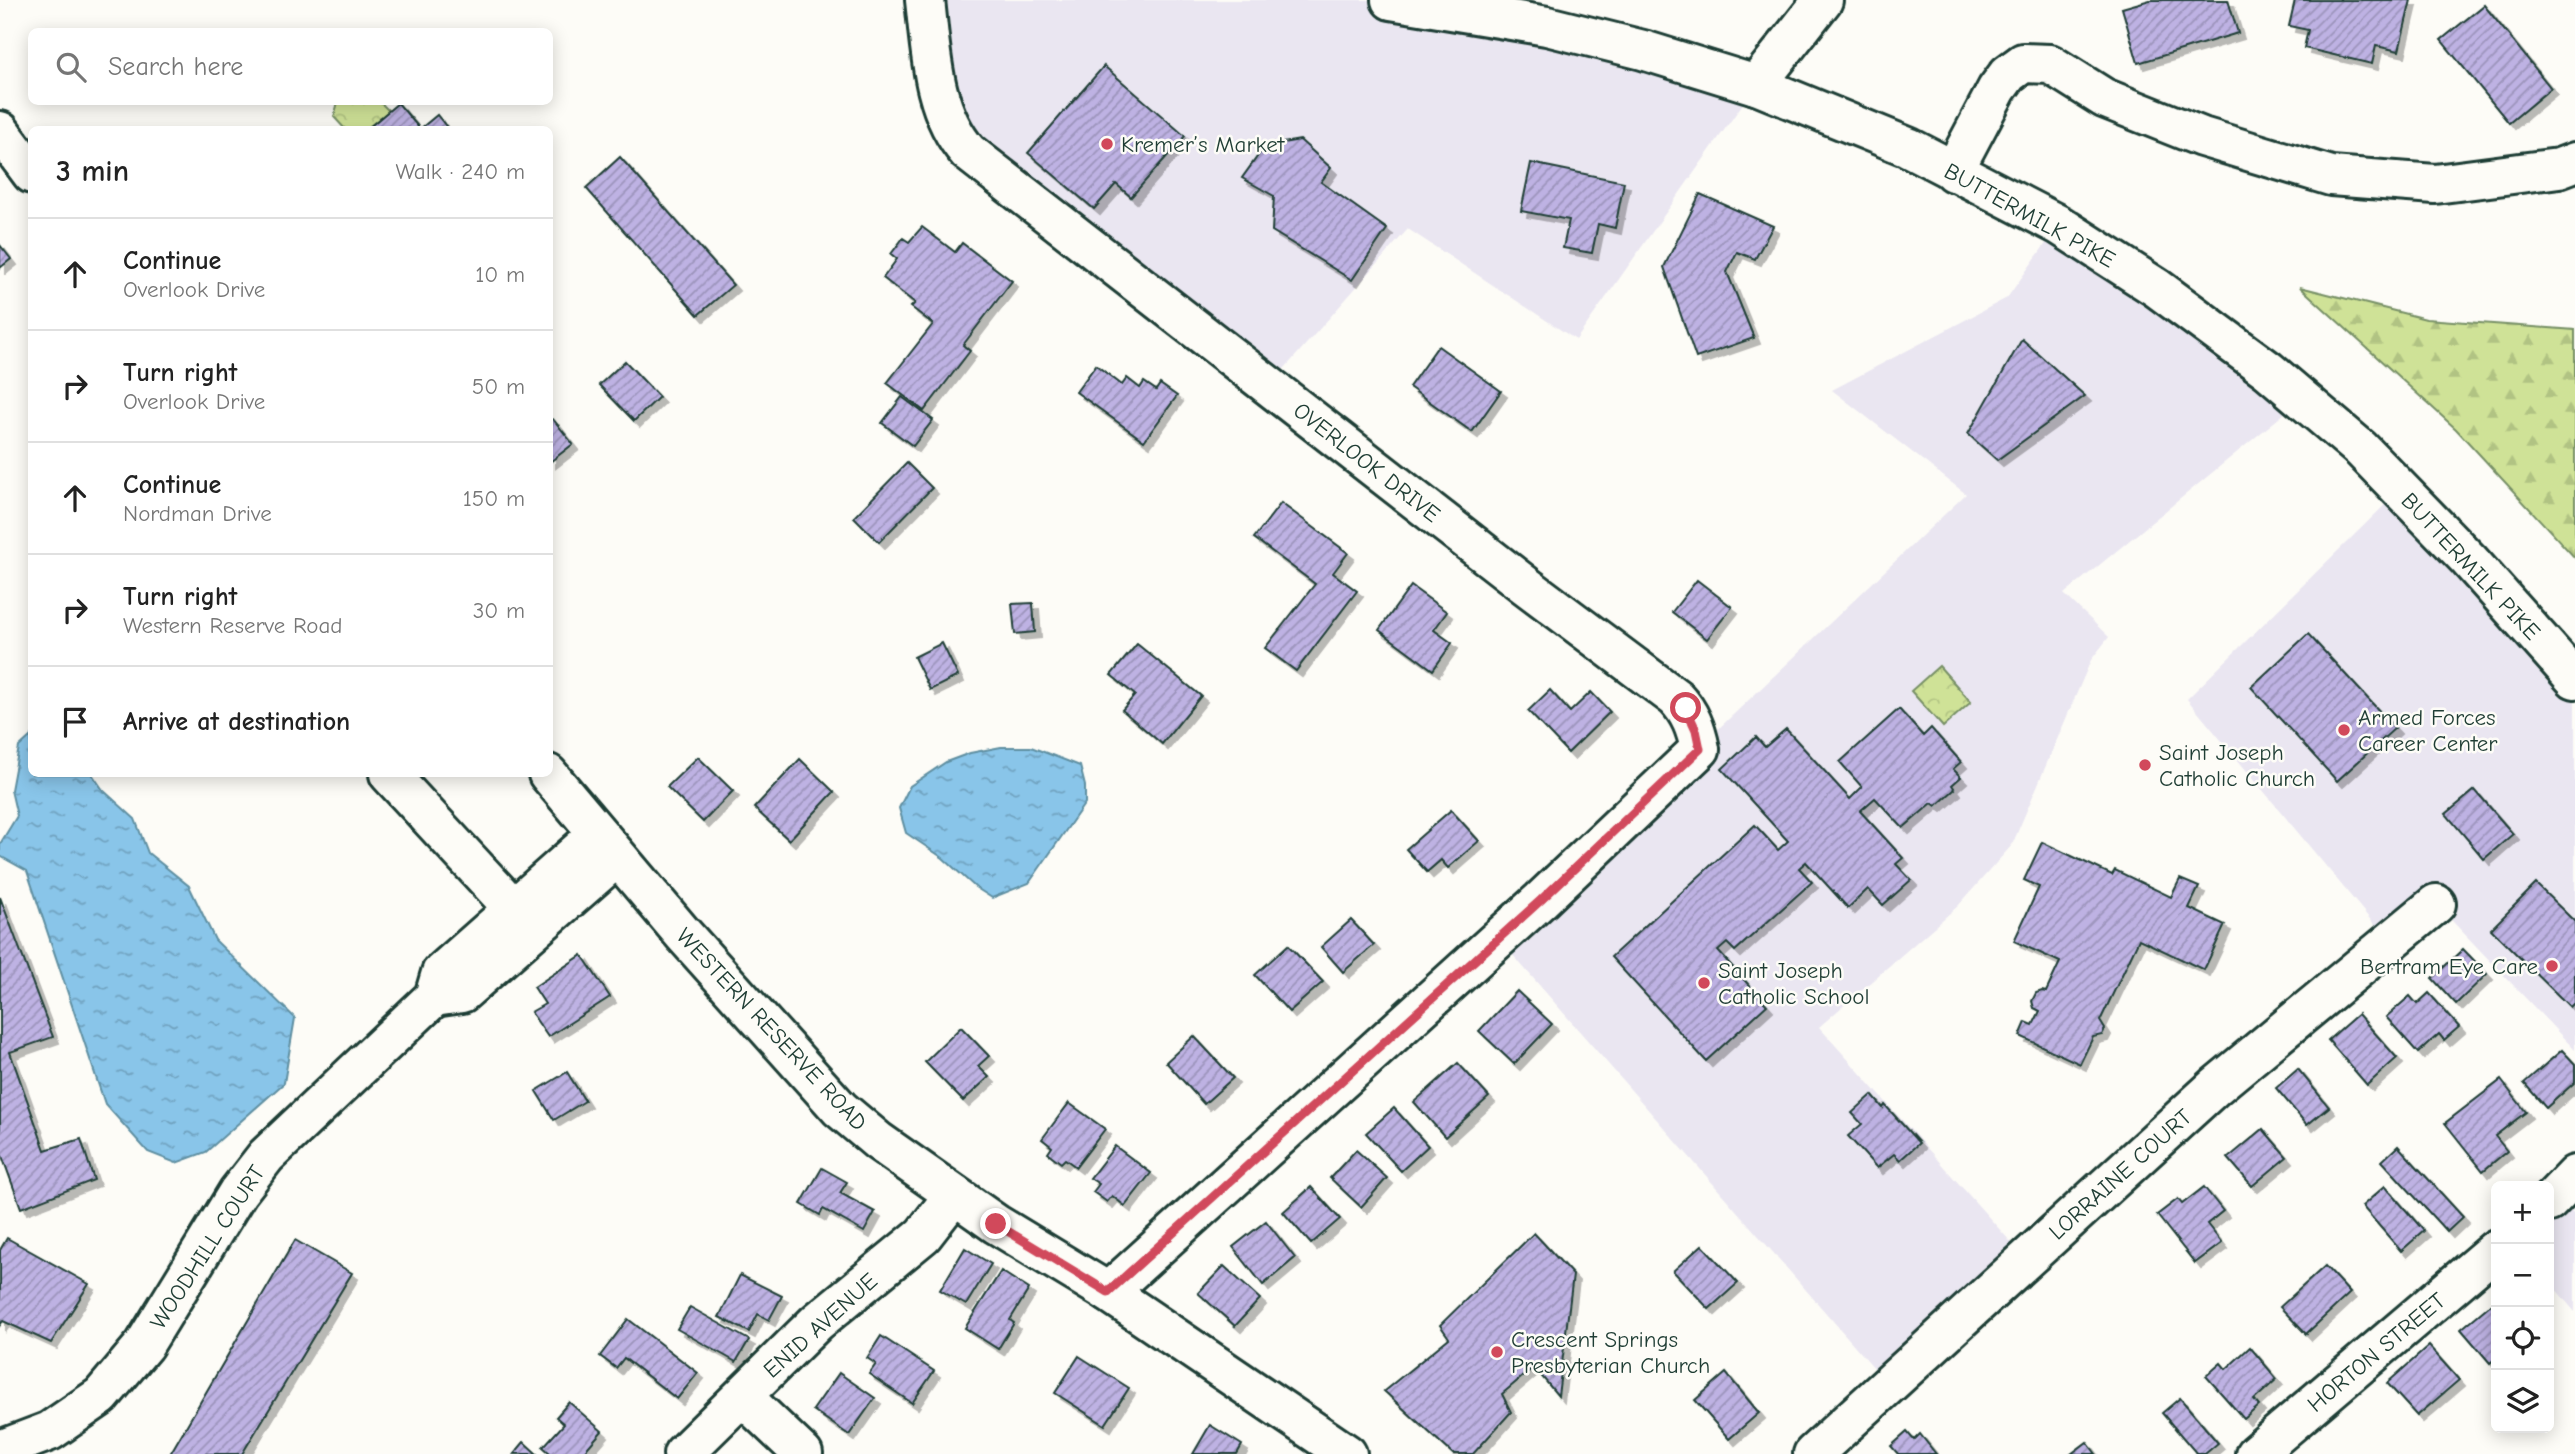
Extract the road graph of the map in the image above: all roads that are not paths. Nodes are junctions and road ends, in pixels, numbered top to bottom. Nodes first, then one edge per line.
1 (925, 0) edge
2 (1391, 0) edge
3 (1823, 0) edge
4 (1756, 85) junction
5 (0, 131) edge
6 (2575, 162) edge
7 (28, 169) edge
8 (1953, 172) junction
9 (2575, 679) edge
10 (392, 777) edge
11 (551, 777) edge
12 (608, 845) junction
13 (2435, 904) dead end
14 (514, 909) junction
15 (435, 997) junction
16 (2575, 1175) edge
17 (954, 1195) junction
18 (2554, 1197) edge
19 (2491, 1254) edge
20 (1108, 1292) junction
21 (743, 1397) junction
22 (0, 1450) edge
23 (683, 1454) edge
24 (803, 1454) edge
25 (1347, 1454) edge
26 (1813, 1454) edge
27 (2255, 1454) edge

1 - 20 street, OVERLOOK DRIVE
2 - 4 street, BUTTERMILK PIKE
3 - 4 street
4 - 8 street, BUTTERMILK PIKE
5 - 7 street
6 - 8 street
8 - 9 street, BUTTERMILK PIKE
10 - 14 street
11 - 12 street, WESTERN RESERVE ROAD
12 - 14 street, WOODHILL COURT
12 - 15 street, WOODHILL COURT
12 - 17 street, WESTERN RESERVE ROAD
13 - 26 street, LORRAINE COURT
14 - 15 street, WOODHILL COURT
15 - 22 street, WOODHILL COURT
16 - 18 street
17 - 20 street, WESTERN RESERVE ROAD
17 - 21 street, ENID AVENUE
19 - 27 street, HORTON STREET
20 - 25 street, WESTERN RESERVE ROAD
21 - 23 street, ENID AVENUE
21 - 24 street

